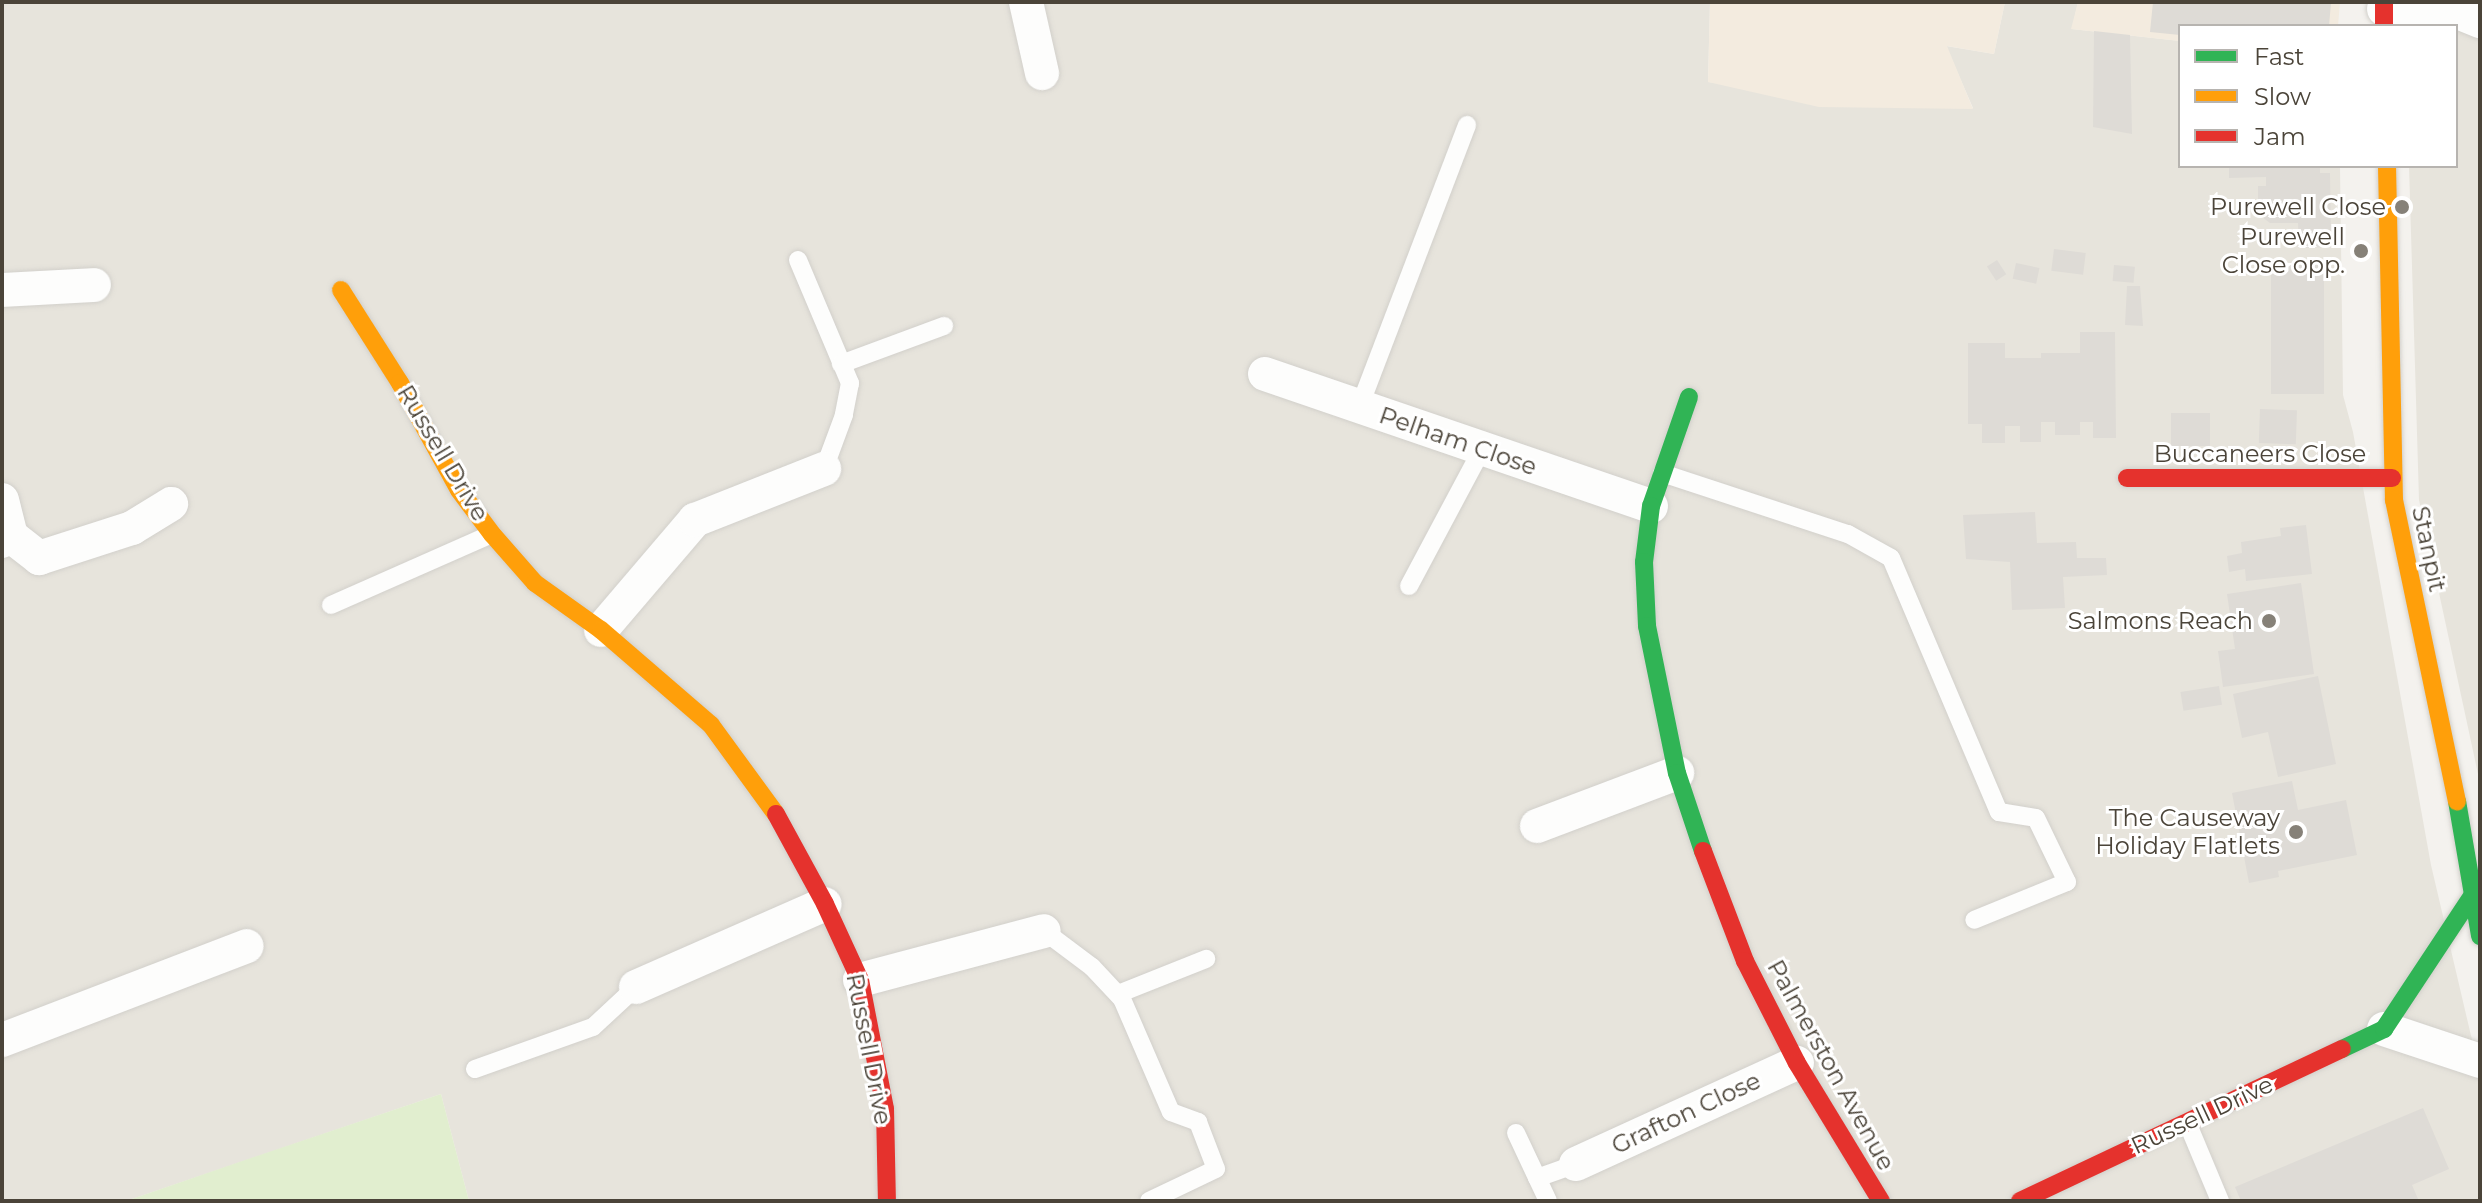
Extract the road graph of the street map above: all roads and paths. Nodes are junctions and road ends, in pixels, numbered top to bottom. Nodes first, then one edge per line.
1 (1026, 2) edge
2 (2384, 12) edge
3 (2480, 21) edge
4 (1042, 73) dead end
5 (1467, 125) dead end
6 (2387, 168) edge
7 (798, 260) dead end
8 (94, 285) dead end
9 (2, 290) edge
10 (341, 290) dead end
11 (944, 326) dead end
12 (841, 364) junction
13 (1265, 374) dead end
14 (1689, 397) dead end
15 (1359, 408) junction
16 (1482, 449) junction
17 (824, 469) joint
18 (1662, 473) junction
19 (2127, 478) dead end
20 (2392, 478) junction
21 (2, 500) edge
22 (171, 504) dead end
23 (1651, 506) junction
24 (492, 534) junction
25 (6, 539) edge
26 (1409, 586) dead end
27 (331, 605) dead end
28 (601, 630) junction
29 (1677, 773) junction
30 (2470, 808) edge
31 (1537, 826) dead end
32 (2472, 896) junction
33 (825, 904) junction
34 (1974, 920) dead end
35 (1044, 931) joint
36 (2480, 936) edge
37 (247, 946) dead end
38 (1206, 959) dead end
39 (860, 980) junction
40 (636, 987) joint
41 (1118, 994) junction
42 (2384, 1029) junction
43 (2, 1040) edge
44 (2480, 1061) edge
45 (1797, 1063) junction
46 (475, 1069) dead end
47 (2187, 1122) junction
48 (1516, 1133) dead end
49 (1576, 1164) joint
50 (1537, 1178) junction
51 (887, 1201) edge
52 (1149, 1201) edge
53 (1548, 1201) edge
54 (1881, 1201) edge
55 (2020, 1201) edge
56 (2220, 1201) edge

1 - 4 street
2 - 3 street
5 - 15 lane
6 - 20 street, Stanpit
7 - 12 lane
8 - 9 street
10 - 24 street, Russell Drive
11 - 12 lane
12 - 17 lane
13 - 15 street, Pelham Close
14 - 18 street, Palmerston Avenue
15 - 16 street, Pelham Close
16 - 23 street, Pelham Close
16 - 26 lane
17 - 28 street
18 - 23 street, Palmerston Avenue
18 - 34 lane
19 - 20 street, Buccaneers Close
20 - 30 street, Stanpit
21 - 25 street
22 - 25 street
23 - 29 street, Palmerston Avenue
24 - 27 lane
24 - 28 street, Russell Drive
28 - 33 street, Russell Drive
29 - 31 street
29 - 45 street, Palmerston Avenue
30 - 32 street, Stanpit
32 - 36 street, Stanpit
32 - 42 street
33 - 39 street, Russell Drive
33 - 40 street
35 - 39 street
35 - 41 lane
37 - 43 street
38 - 41 lane
39 - 51 street, Russell Drive
40 - 46 lane
41 - 52 lane
42 - 44 street
42 - 47 street, Russell Drive
45 - 49 street, Grafton Close
45 - 54 street, Palmerston Avenue
47 - 55 street, Russell Drive
47 - 56 lane
48 - 50 lane
49 - 50 lane
50 - 53 lane

